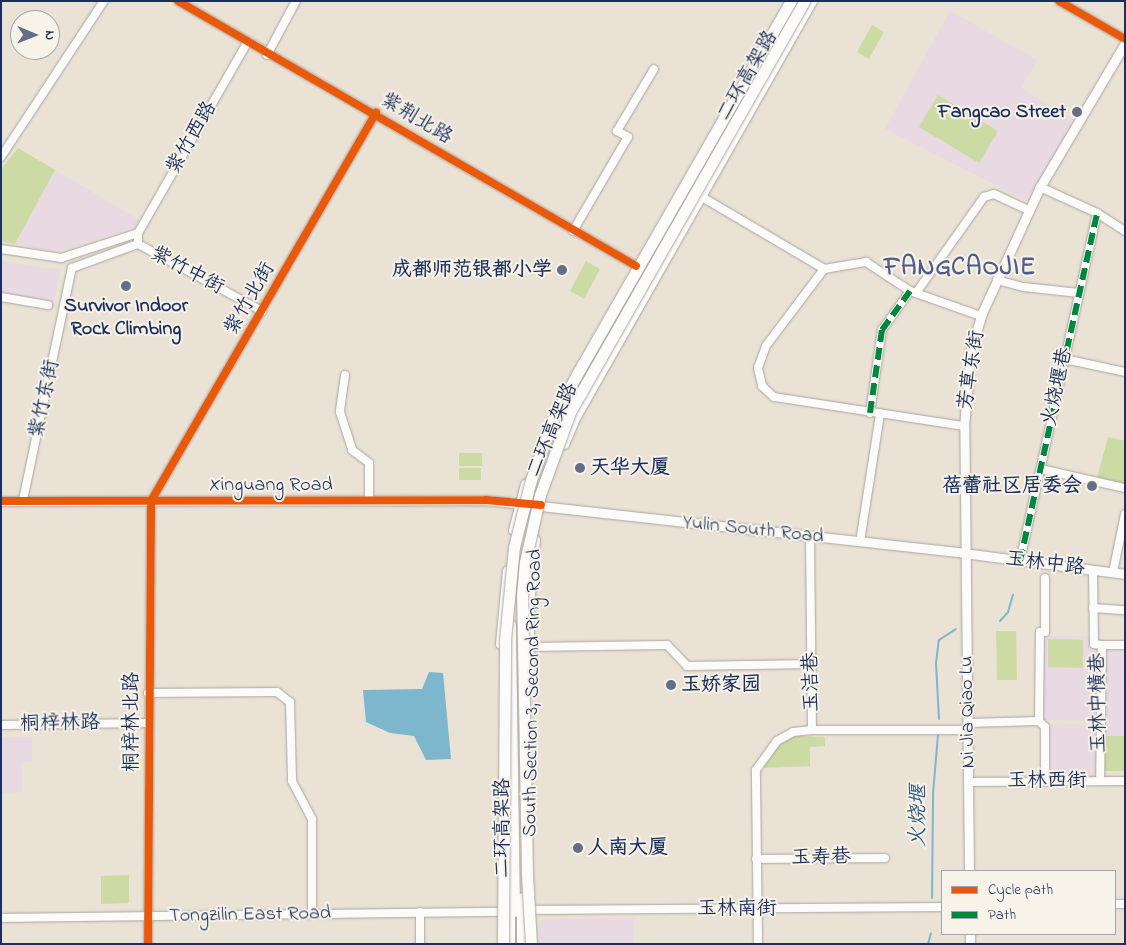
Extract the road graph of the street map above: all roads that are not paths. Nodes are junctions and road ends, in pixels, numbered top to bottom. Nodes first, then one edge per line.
1 (104, 1) edge
2 (178, 1) edge
3 (296, 1) edge
4 (791, 1) edge
5 (804, 1) edge
6 (812, 1) edge
7 (1059, 1) edge
8 (1125, 38) edge
9 (247, 43) junction
10 (1125, 44) edge
11 (267, 54) junction
12 (654, 69) dead end
13 (376, 113) junction
14 (1, 157) edge
15 (1040, 188) junction
16 (702, 197) junction
17 (1029, 210) junction
18 (1097, 213) junction
19 (573, 231) junction
20 (1125, 231) edge
21 (138, 233) junction
22 (138, 244) junction
23 (1, 249) edge
24 (60, 258) junction
25 (636, 266) junction
26 (72, 268) junction
27 (824, 269) junction
28 (997, 280) junction
29 (913, 292) junction
30 (1079, 293) junction
31 (1, 297) edge
32 (48, 305) dead end
33 (262, 311) junction
34 (981, 316) junction
35 (1069, 360) dead end
36 (1125, 372) edge
37 (345, 375) dead end
38 (870, 413) junction
39 (880, 414) junction
40 (964, 426) junction
41 (1046, 470) dead end
42 (1125, 488) edge
43 (24, 500) junction
44 (1, 501) edge
45 (151, 501) junction
46 (369, 501) junction
47 (519, 503) junction
48 (541, 505) junction
49 (1125, 514) edge
50 (516, 517) junction
51 (810, 537) junction
52 (860, 542) junction
53 (534, 546) junction
54 (964, 553) junction
55 (1020, 561) junction
56 (1093, 570) junction
57 (1113, 572) junction
58 (1125, 574) edge
59 (1045, 578) dead end
60 (510, 586) junction
61 (522, 595) junction
62 (1094, 608) junction
63 (1125, 610) edge
64 (1102, 645) junction
65 (1125, 645) edge
66 (529, 647) junction
67 (812, 664) junction
68 (148, 692) junction
69 (1039, 721) junction
70 (148, 722) junction
71 (1, 726) edge
72 (968, 726) junction
73 (812, 730) junction
74 (1045, 781) junction
75 (1100, 781) junction
76 (1125, 781) edge
77 (969, 782) junction
78 (508, 787) junction
79 (500, 825) junction
80 (885, 858) dead end
81 (756, 859) junction
82 (969, 870) edge
83 (518, 882) junction
84 (941, 907) edge
85 (757, 908) junction
86 (531, 910) junction
87 (420, 912) junction
88 (499, 912) junction
89 (312, 914) junction
90 (148, 916) junction
91 (1, 918) edge
92 (148, 944) edge
93 (420, 944) edge
94 (499, 944) edge
95 (503, 944) edge
96 (509, 944) edge
97 (514, 944) edge
98 (522, 944) edge
99 (527, 944) edge
100 (533, 944) edge
101 (758, 944) edge

1 - 14 street
2 - 9 street, 紫荆北路
3 - 11 street
4 - 25 main road, South Section 3, Second Ring Road
4 - 60 highway, 二环高架路, bridge
5 - 61 highway, 二环高架路, bridge
6 - 16 main road, South Section 3, Second Ring Road
7 - 8 street
9 - 11 street, 紫荆北路
9 - 21 street, 紫竹西路
10 - 15 main road, 芳草东街
11 - 13 street, 紫荆北路
12 - 19 street
13 - 19 street, 紫荆北路
13 - 33 street, 紫竹北街
15 - 17 main road, 芳草东街
15 - 18 street
16 - 27 street
16 - 48 main road, South Section 3, Second Ring Road
17 - 28 main road, 芳草东街
17 - 29 street
18 - 20 street
18 - 30 street, 火烧堰巷
19 - 25 street, 紫荆北路
21 - 22 street, 紫竹中街
21 - 24 street, 紫竹中街
22 - 26 street, 紫竹中街
22 - 33 street, 紫竹中街
23 - 24 street, 紫竹中街
24 - 26 street
25 - 47 main road, South Section 3, Second Ring Road
26 - 43 street, 紫竹东街
27 - 29 street
27 - 38 street
28 - 30 street
28 - 34 main road, 芳草东街
29 - 34 street
29 - 38 street
30 - 55 street, 火烧堰巷
31 - 32 street
33 - 45 street, 紫竹北街
34 - 40 main road, 芳草东街
35 - 36 street
37 - 46 street
38 - 39 street
39 - 40 street
39 - 52 street
40 - 54 main road, 芳草东街
41 - 42 street
43 - 44 main road, Xinguang Road
43 - 45 main road, Xinguang Road
45 - 46 main road, Xinguang Road
45 - 68 street, 桐梓林北路
46 - 47 main road, Xinguang Road
47 - 48 main road, Xinguang Road
47 - 50 main road, South Section 3, Second Ring Road
48 - 51 main road, Yulin South Road
48 - 53 main road, South Section 3, Second Ring Road
49 - 57 street
50 - 78 highway
50 - 79 main road, South Section 3, Second Ring Road
51 - 52 main road, Yulin South Road
51 - 67 street, 玉洁巷
52 - 54 main road, Yulin South Road
53 - 66 main road, South Section 3, Second Ring Road
53 - 99 highway
54 - 55 main road, 玉林中路
54 - 72 main road, Ni Jia Qiao Lu
55 - 56 main road, 玉林中路
56 - 57 main road, 玉林中路
56 - 62 street, 玉林中横巷
57 - 58 main road, 玉林中路
59 - 69 street
60 - 83 highway, bridge
60 - 95 highway, 二环高架路, bridge
61 - 83 highway, bridge
61 - 100 highway, 二环高架路, bridge
62 - 63 street
62 - 64 street, 玉林中横巷
64 - 65 street
64 - 75 street, 玉林中横巷
66 - 67 street
66 - 86 main road, South Section 3, Second Ring Road
67 - 73 street, 玉洁巷
68 - 70 street, 桐梓林北路
68 - 89 street
69 - 72 street, 玉洁巷
69 - 74 street
70 - 71 street, 桐梓林路
70 - 90 street, 桐梓林北路
72 - 73 street, 玉洁巷
72 - 77 main road, Ni Jia Qiao Lu
73 - 81 street
74 - 75 street, 玉林西街
74 - 77 street, 玉林西街
75 - 76 street, 玉林西街
77 - 82 main road, Ni Jia Qiao Lu
78 - 79 main road
78 - 96 highway
79 - 88 main road, South Section 3, Second Ring Road
80 - 81 street, 玉寿巷
81 - 85 street
83 - 97 highway
83 - 98 highway
84 - 85 street, 玉林南街
85 - 86 street, 玉林南街
85 - 101 street
86 - 100 main road, South Section 3, Second Ring Road
87 - 88 street, Tongzilin East Road
87 - 89 street, Tongzilin East Road
87 - 93 street
88 - 94 main road, South Section 3, Second Ring Road
89 - 90 street, Tongzilin East Road
90 - 91 street, Tongzilin East Road
90 - 92 street, 桐梓林北路

